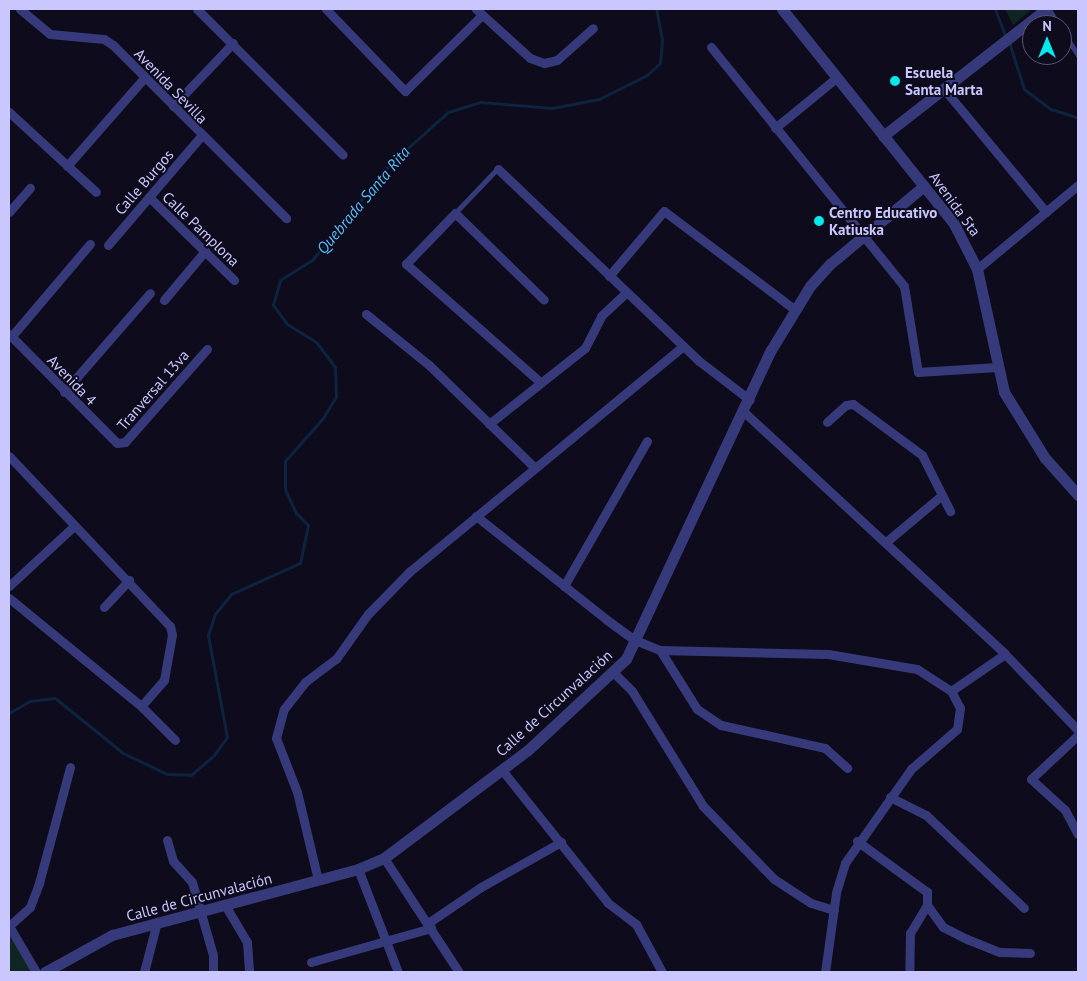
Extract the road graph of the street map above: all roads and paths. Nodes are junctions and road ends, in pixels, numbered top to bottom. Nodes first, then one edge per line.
1 (20, 9) edge
2 (197, 9) edge
3 (326, 9) edge
4 (782, 9) edge
5 (1047, 9) edge
6 (479, 12) edge
7 (593, 28) dead end
8 (233, 44) junction
9 (711, 47) dead end
10 (144, 77) junction
11 (836, 78) junction
12 (944, 89) junction
13 (173, 106) junction
14 (9, 112) edge
15 (775, 128) junction
16 (201, 136) junction
17 (883, 136) junction
18 (343, 155) dead end
19 (67, 166) junction
20 (498, 169) joint
21 (1078, 185) edge
22 (924, 186) junction
23 (30, 188) dead end
24 (96, 192) dead end
25 (149, 197) junction
26 (9, 212) edge
27 (1046, 212) junction
28 (455, 213) junction
29 (286, 218) dead end
30 (862, 236) junction
31 (90, 244) dead end
32 (108, 245) dead end
33 (205, 251) junction
34 (977, 270) junction
35 (609, 276) junction
36 (234, 280) dead end
37 (626, 292) junction
38 (150, 293) dead end
39 (164, 300) dead end
40 (544, 300) dead end
41 (794, 309) junction
42 (366, 314) dead end
43 (10, 336) edge
44 (683, 346) junction
45 (207, 349) dead end
46 (998, 367) junction
47 (540, 382) junction
48 (64, 392) junction
49 (750, 400) junction
50 (744, 412) junction
51 (827, 422) dead end
52 (489, 424) junction
53 (647, 441) dead end
54 (117, 443) joint
55 (9, 456) edge
56 (533, 466) junction
57 (942, 495) junction
58 (1078, 496) edge
59 (950, 511) dead end
60 (476, 516) junction
61 (73, 528) junction
62 (886, 542) junction
63 (129, 580) junction
64 (9, 586) edge
65 (564, 586) junction
66 (9, 598) edge
67 (104, 607) dead end
68 (635, 640) junction
69 (660, 650) junction
70 (1005, 654) junction
71 (614, 673) junction
72 (952, 691) junction
73 (141, 706) junction
74 (1078, 730) edge
75 (1078, 735) edge
76 (175, 740) dead end
77 (70, 766) dead end
78 (847, 768) dead end
79 (502, 770) junction
80 (890, 797) junction
81 (1078, 834) edge
82 (167, 840) dead end
83 (857, 841) junction
84 (562, 842) junction
85 (384, 858) junction
86 (358, 869) junction
87 (318, 880) junction
88 (225, 905) junction
89 (927, 905) junction
90 (1024, 908) dead end
91 (834, 910) junction
92 (201, 911) junction
93 (157, 922) junction
94 (430, 925) junction
95 (386, 943) junction
96 (1030, 954) dead end
97 (311, 962) dead end
98 (36, 972) edge
99 (45, 972) edge
100 (144, 972) edge
101 (213, 972) edge
102 (249, 972) edge
103 (398, 972) edge
104 (459, 972) edge
105 (662, 972) edge
106 (825, 972) edge
107 (909, 972) edge

1 - 10 street, Avenida Sevilla
2 - 8 street
3 - 6 street
4 - 11 street, Avenida 5ta
5 - 12 street
6 - 7 street
8 - 13 street
8 - 18 street
9 - 15 street
10 - 13 street, Avenida Sevilla
10 - 19 street
11 - 15 street
11 - 17 street, Avenida 5ta
12 - 17 street
12 - 27 street
13 - 16 street, Avenida Sevilla
14 - 19 street
15 - 30 street
16 - 25 street, Calle Burgos
16 - 29 street, Avenida Sevilla
17 - 22 street, Avenida 5ta
19 - 24 street
20 - 28 lane
20 - 35 street
21 - 27 street
22 - 30 street, Calle de Circunvalación
22 - 34 street, Avenida 5ta
23 - 26 street
25 - 32 street, Calle Burgos
25 - 33 street, Calle Pamplona
27 - 34 street
28 - 40 street
28 - 47 street
30 - 41 street, Calle de Circunvalación
30 - 46 street
31 - 43 street
33 - 36 street, Calle Pamplona
33 - 39 street
34 - 46 street, Avenida 5ta
35 - 37 street
35 - 41 street
37 - 44 street
37 - 47 street
38 - 48 street
41 - 49 street, Calle de Circunvalación
42 - 52 street
43 - 48 street, Avenida 4
44 - 49 street
44 - 56 street
45 - 54 street, Tranversal 13va
46 - 58 street, Avenida 5ta
47 - 52 street
48 - 54 street, Avenida 4
49 - 50 street, Calle de Circunvalación
50 - 62 street
50 - 68 street, Calle de Circunvalación
51 - 57 street
52 - 56 street
53 - 65 street
55 - 61 street
56 - 60 street
57 - 59 street
57 - 62 street
60 - 65 street
60 - 87 street
61 - 63 street
61 - 64 street
62 - 70 street
63 - 67 street
63 - 73 street
65 - 68 street
66 - 73 street
68 - 69 street
68 - 71 street, Calle de Circunvalación
69 - 72 street
69 - 78 street
70 - 72 street
70 - 74 street
71 - 79 street, Calle de Circunvalación
71 - 91 street
72 - 80 street
73 - 76 street
75 - 81 street
77 - 98 street
79 - 84 street
79 - 85 street, Calle de Circunvalación
80 - 83 street
80 - 90 street
82 - 92 street
83 - 89 street
83 - 91 street
84 - 94 street
84 - 105 street
85 - 86 street, Calle de Circunvalación
85 - 94 street
86 - 87 street, Calle de Circunvalación
86 - 95 street
87 - 88 street, Calle de Circunvalación
88 - 92 street, Calle de Circunvalación
88 - 102 street
89 - 96 street
89 - 107 street
91 - 106 street
92 - 93 street, Calle de Circunvalación
92 - 101 street
93 - 99 street, Calle de Circunvalación
93 - 100 street
94 - 95 street
94 - 104 street
95 - 97 street
95 - 103 street

